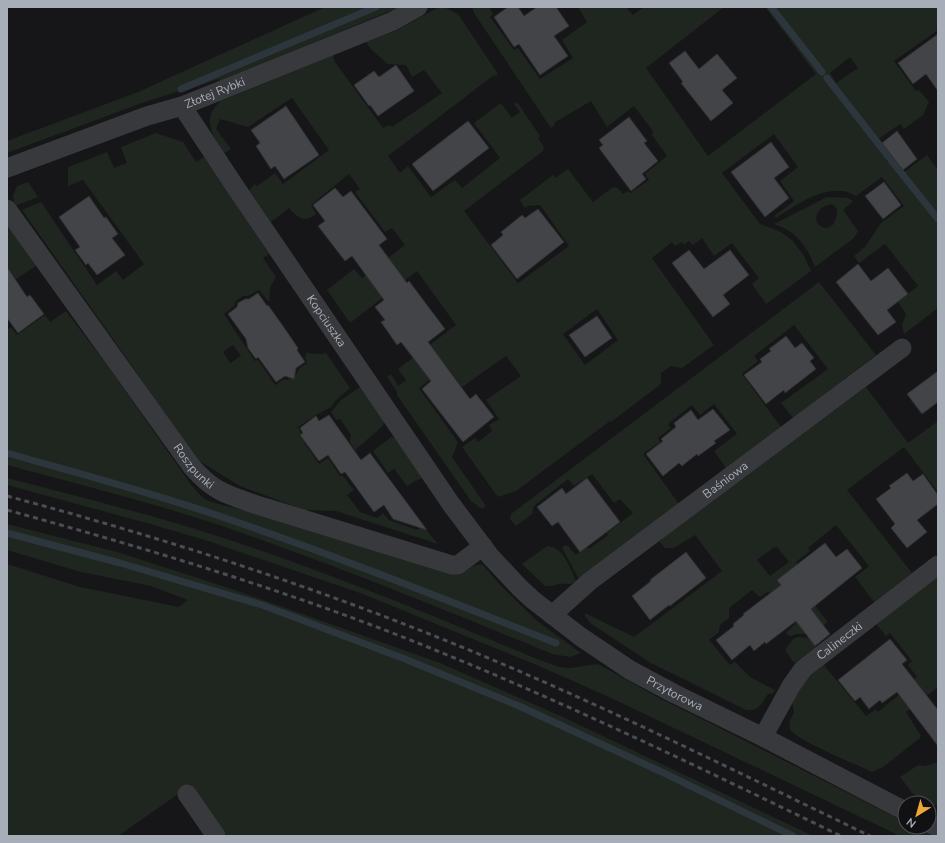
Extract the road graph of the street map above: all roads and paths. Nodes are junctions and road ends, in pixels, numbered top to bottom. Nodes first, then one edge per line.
1 (418, 7) edge
2 (182, 106) junction
3 (7, 168) edge
4 (7, 209) edge
5 (902, 348) dead end
6 (478, 540) junction
7 (938, 565) edge
8 (552, 615) junction
9 (763, 737) junction
10 (187, 794) dead end
11 (897, 807) edge
12 (216, 836) edge

1 - 2 street, Złotej Rybki
2 - 3 street, Złotej Rybki
2 - 6 street, Kopciuszka
4 - 6 street, Roszpunki
5 - 8 street, Baśniowa
6 - 8 street, Przytorowa
7 - 9 street, Calineczki
8 - 9 street, Przytorowa
9 - 11 street, Przytorowa
10 - 12 street

